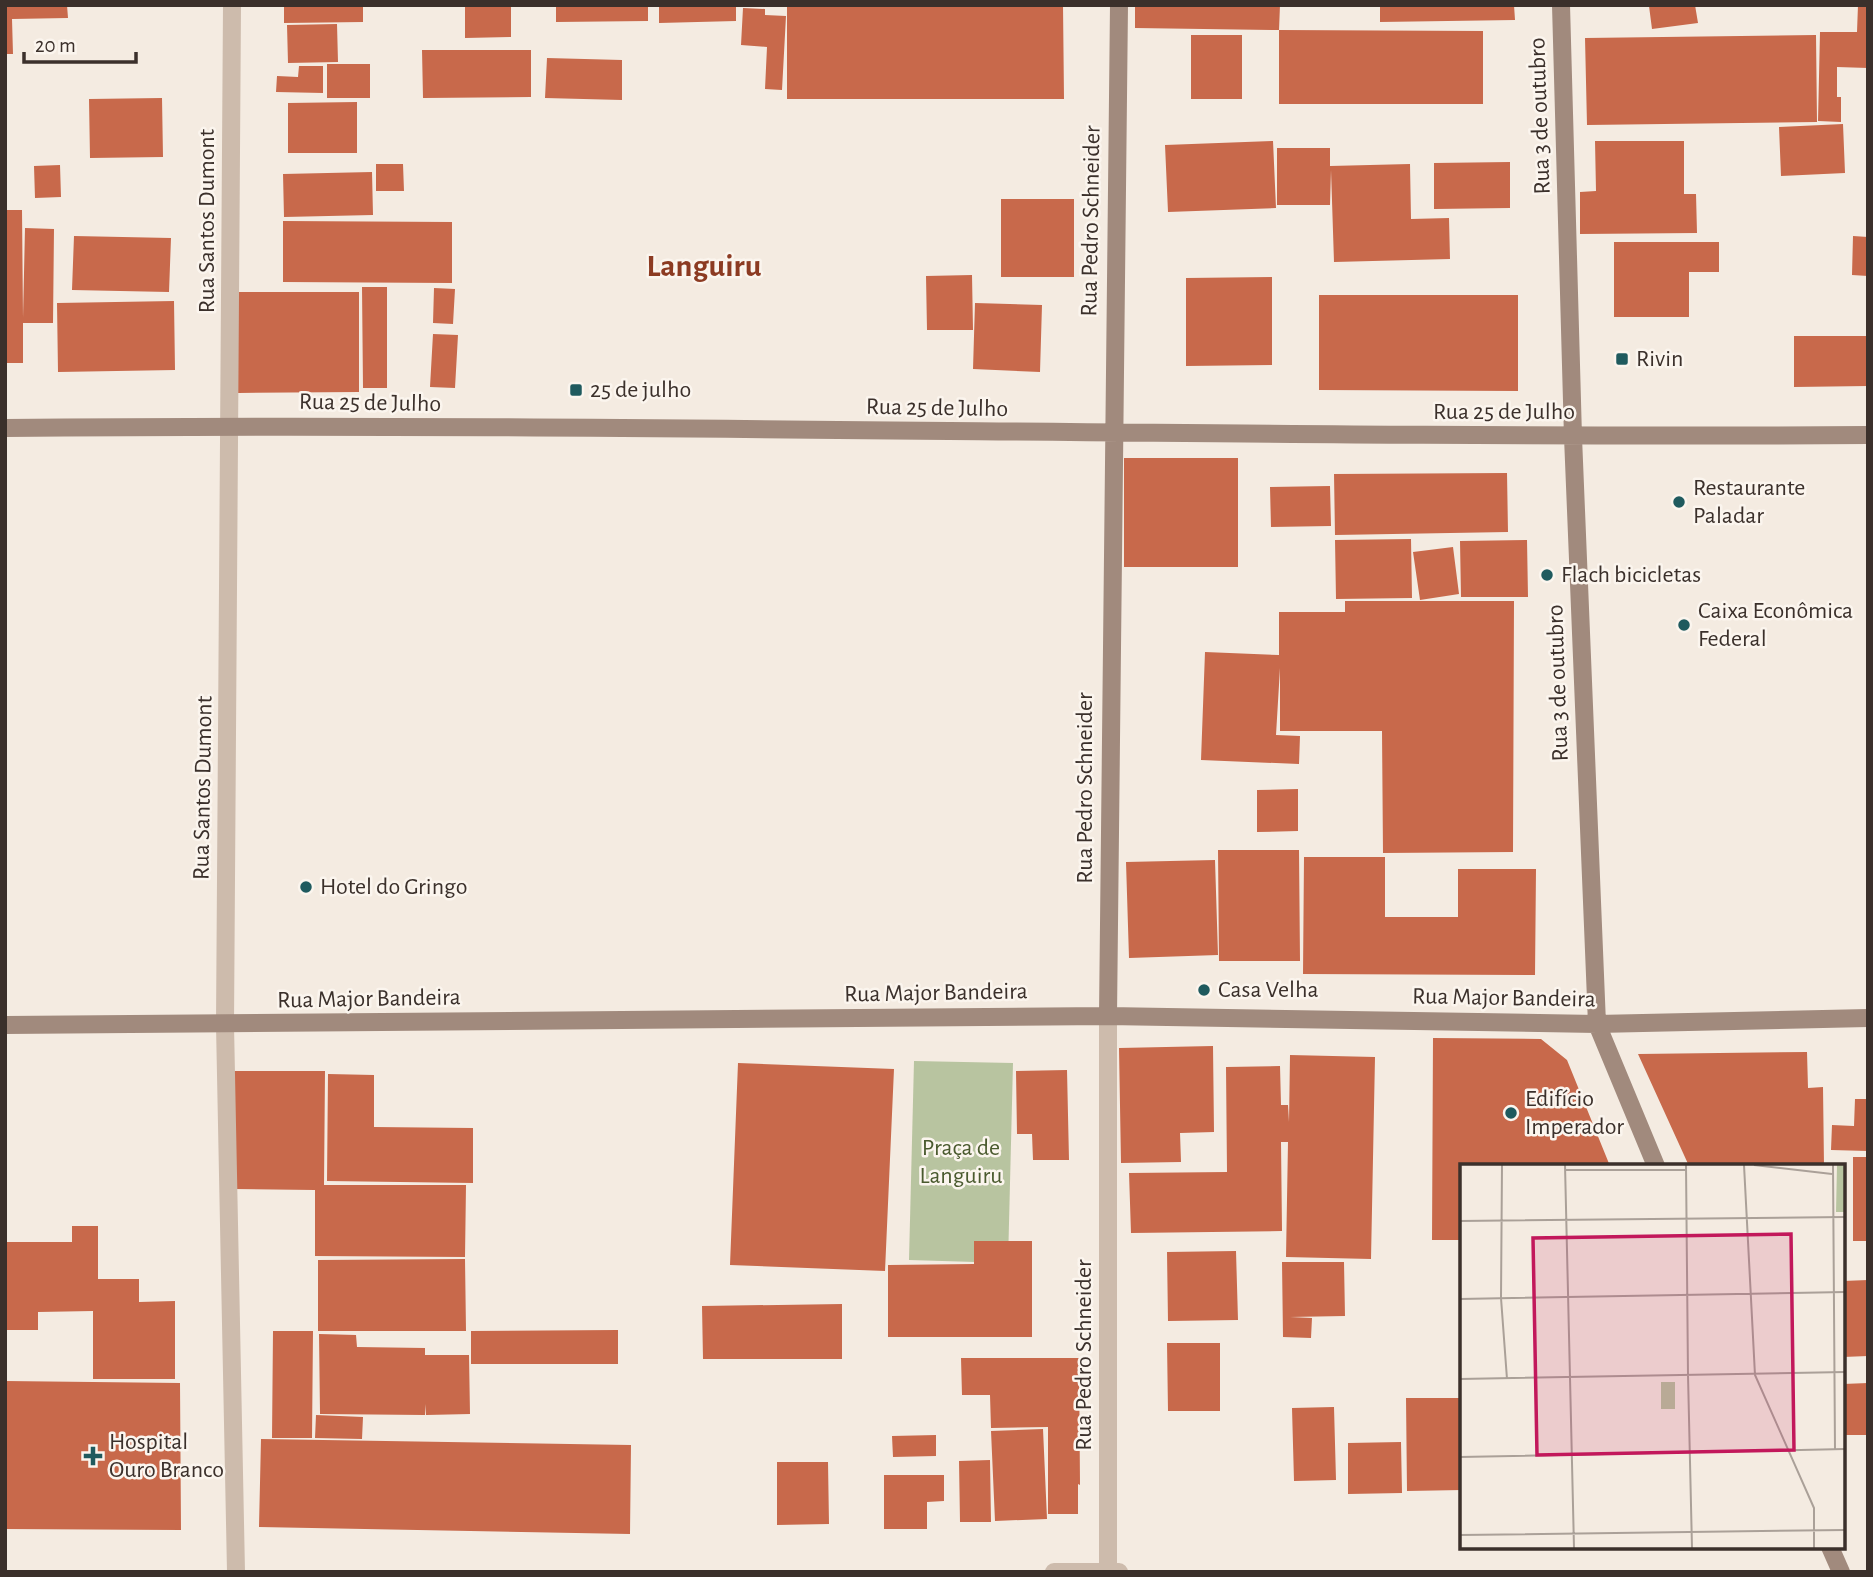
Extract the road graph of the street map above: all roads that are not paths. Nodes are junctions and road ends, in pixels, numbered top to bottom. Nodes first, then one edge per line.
1 (232, 5) edge
2 (1119, 5) edge
3 (1561, 5) edge
4 (231, 426) junction
5 (5, 428) edge
6 (1112, 434) junction
7 (1868, 435) edge
8 (1573, 437) junction
9 (1108, 1016) junction
10 (1868, 1018) edge
11 (225, 1024) junction
12 (1597, 1024) junction
13 (5, 1025) edge
14 (1655, 1164) edge
15 (1831, 1549) edge
16 (236, 1572) edge
17 (1054, 1572) edge
18 (1108, 1572) edge
19 (1119, 1572) edge
20 (1841, 1572) edge

1 - 4 street, Rua Santos Dumont
2 - 6 main road, Rua Pedro Schneider
3 - 8 main road, Rua 3 de outubro
4 - 5 main road, Rua 25 de Julho
4 - 6 main road, Rua 25 de Julho
4 - 11 street, Rua Santos Dumont
6 - 8 main road, Rua 25 de Julho
6 - 9 main road, Rua Pedro Schneider
7 - 8 main road, Rua 25 de Julho
8 - 12 main road, Rua 3 de outubro
9 - 11 main road, Rua Major Bandeira
9 - 12 main road, Rua Major Bandeira
9 - 18 street, Rua Pedro Schneider
10 - 12 main road, Rua Major Bandeira
11 - 13 main road, Rua Major Bandeira
11 - 16 street, Rua Santos Dumont
12 - 14 main road
15 - 20 main road
17 - 18 street
18 - 19 street

